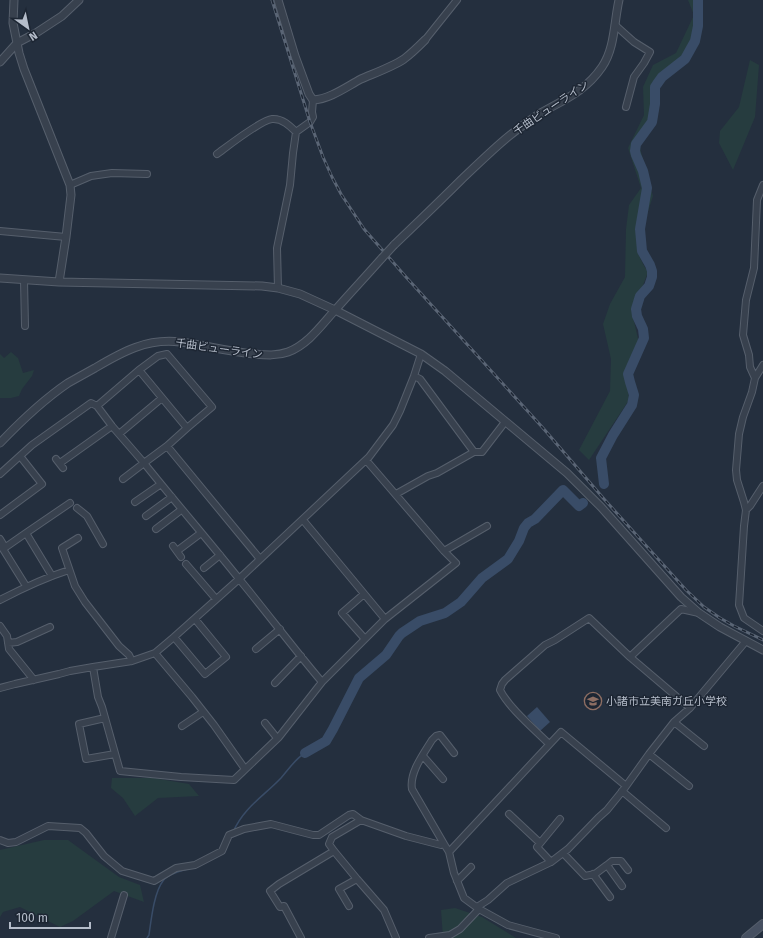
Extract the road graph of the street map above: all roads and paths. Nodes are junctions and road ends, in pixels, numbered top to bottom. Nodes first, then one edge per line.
1 (14, 0) edge
2 (79, 0) edge
3 (278, 0) edge
4 (457, 0) edge
5 (619, 0) edge
6 (615, 25) junction
7 (425, 40) joint
8 (17, 43) junction
9 (0, 62) edge
10 (313, 100) junction
11 (626, 106) dead end
12 (296, 132) junction
13 (217, 154) dead end
14 (147, 174) dead end
15 (70, 185) junction
16 (763, 185) edge
17 (0, 231) edge
18 (66, 237) junction
19 (0, 278) edge
20 (24, 280) junction
21 (59, 282) junction
22 (278, 288) junction
23 (335, 310) junction
24 (25, 326) dead end
25 (421, 354) junction
26 (763, 365) edge
27 (139, 370) junction
28 (414, 376) junction
29 (755, 378) junction
30 (162, 398) junction
31 (97, 406) junction
32 (505, 422) junction
33 (112, 426) junction
34 (187, 428) junction
35 (119, 434) junction
36 (0, 443) edge
37 (167, 446) junction
38 (474, 452) junction
39 (20, 456) junction
40 (366, 460) junction
41 (60, 463) dead end
42 (144, 463) junction
43 (0, 474) edge
44 (123, 479) dead end
45 (161, 484) junction
46 (763, 486) edge
47 (396, 494) junction
48 (172, 497) junction
49 (135, 502) dead end
50 (70, 503) dead end
51 (78, 508) dead end
52 (181, 510) junction
53 (746, 510) junction
54 (0, 515) edge
55 (146, 516) dead end
56 (302, 520) junction
57 (487, 526) dead end
58 (156, 529) dead end
59 (26, 533) junction
60 (201, 533) junction
61 (78, 538) dead end
62 (0, 539) edge
63 (103, 544) dead end
64 (3, 549) junction
65 (444, 551) junction
66 (176, 552) dead end
67 (220, 556) junction
68 (260, 559) junction
69 (186, 564) dead end
70 (204, 568) dead end
71 (70, 570) junction
72 (52, 576) junction
73 (239, 579) junction
74 (26, 586) junction
75 (364, 594) junction
76 (216, 599) junction
77 (0, 600) edge
78 (699, 613) junction
79 (195, 619) junction
80 (385, 619) junction
81 (50, 627) dead end
82 (1, 629) edge
83 (280, 629) junction
84 (763, 631) edge
85 (174, 637) junction
86 (365, 639) junction
87 (746, 641) junction
88 (8, 643) junction
89 (256, 648) dead end
90 (763, 650) edge
91 (155, 653) junction
92 (301, 656) junction
93 (630, 657) junction
94 (132, 661) junction
95 (93, 667) junction
96 (34, 680) junction
97 (275, 683) dead end
98 (322, 683) junction
99 (0, 688) edge
100 (690, 708) junction
101 (203, 712) junction
102 (105, 718) junction
103 (674, 722) junction
104 (265, 723) dead end
105 (182, 726) dead end
106 (277, 738) junction
107 (549, 744) junction
108 (704, 746) dead end
109 (454, 753) dead end
110 (115, 754) junction
111 (648, 754) junction
112 (423, 756) junction
113 (245, 769) junction
114 (443, 780) dead end
115 (689, 786) dead end
116 (624, 788) junction
117 (509, 814) dead end
118 (560, 819) dead end
119 (361, 820) junction
120 (666, 828) dead end
121 (0, 840) edge
122 (540, 843) junction
123 (444, 844) junction
124 (334, 852) junction
125 (449, 852) junction
126 (563, 853) junction
127 (551, 862) junction
128 (607, 865) junction
129 (470, 867) dead end
130 (628, 870) dead end
131 (593, 874) junction
132 (356, 879) junction
133 (457, 881) junction
134 (622, 886) dead end
135 (124, 895) dead end
136 (610, 897) dead end
137 (349, 906) dead end
138 (478, 908) junction
139 (763, 924) edge
140 (111, 938) edge
141 (301, 938) edge
142 (396, 938) edge
143 (429, 938) edge
144 (556, 938) edge
145 (746, 938) edge

1 - 8 street
2 - 8 street
3 - 10 street
4 - 7 street
5 - 6 street, 千曲ビューライン
6 - 11 street
6 - 23 street, 千曲ビューライン, bridge
7 - 10 street
8 - 9 street
8 - 15 street
10 - 12 street
12 - 13 street
12 - 22 street
14 - 15 street
15 - 18 street
16 - 29 street
17 - 18 street
18 - 21 street
19 - 20 street
20 - 21 street
20 - 24 street
21 - 22 street
22 - 23 street
23 - 25 street
23 - 36 street, 千曲ビューライン
25 - 28 street
25 - 32 street
26 - 29 street
27 - 30 street
27 - 31 street
27 - 34 street
28 - 38 street
28 - 40 street
29 - 53 street
30 - 34 street
30 - 35 street
31 - 33 street
31 - 39 street
32 - 38 street
32 - 78 street
33 - 35 street
33 - 41 street
34 - 37 street
35 - 42 street
37 - 42 street
37 - 68 street
38 - 47 street
39 - 43 street
39 - 54 street
40 - 47 street
40 - 56 street
42 - 44 street
42 - 45 street
45 - 48 street
45 - 49 street
46 - 53 street
47 - 65 street
48 - 52 street
48 - 55 street
50 - 59 street
51 - 63 street
52 - 58 street
52 - 60 street
53 - 84 street
56 - 68 street
56 - 75 street
57 - 65 street
59 - 64 street
59 - 72 street
60 - 66 street
60 - 67 street
61 - 71 street
62 - 64 street
64 - 74 street
65 - 80 street
67 - 70 street
67 - 73 street
68 - 73 street
69 - 76 street
71 - 72 street
71 - 94 street
72 - 74 street
73 - 76 street
73 - 83 street
74 - 77 street
75 - 80 street
75 - 86 street
76 - 79 street
78 - 87 street
78 - 93 street
79 - 85 street
79 - 85 street
80 - 86 street
81 - 88 street
82 - 88 street
83 - 89 street
83 - 92 street
85 - 91 street
86 - 98 street
87 - 90 street
87 - 100 street
88 - 96 street
91 - 94 street
91 - 101 street
92 - 97 street
92 - 98 street
93 - 100 street
93 - 107 street
94 - 95 street
95 - 96 street
95 - 102 street
96 - 99 street
98 - 106 street
100 - 103 street
101 - 105 street
101 - 113 street
102 - 110 street
102 - 110 street
103 - 108 street
103 - 111 street
104 - 106 street
106 - 113 street
107 - 116 street
107 - 125 street
109 - 112 street
110 - 113 street
111 - 115 street
111 - 116 street
112 - 114 street
112 - 123 street
116 - 120 street
116 - 126 street
117 - 122 street
118 - 122 street
119 - 121 street
119 - 123 street
119 - 124 street
122 - 127 street
123 - 125 street
124 - 132 street
124 - 141 street
125 - 133 street
126 - 127 street
126 - 131 street
127 - 138 street
128 - 130 street
128 - 131 street
128 - 134 street
129 - 133 street
131 - 136 street
132 - 137 street
132 - 142 street
133 - 138 street
135 - 140 street
138 - 143 street
138 - 144 street
139 - 145 main road

